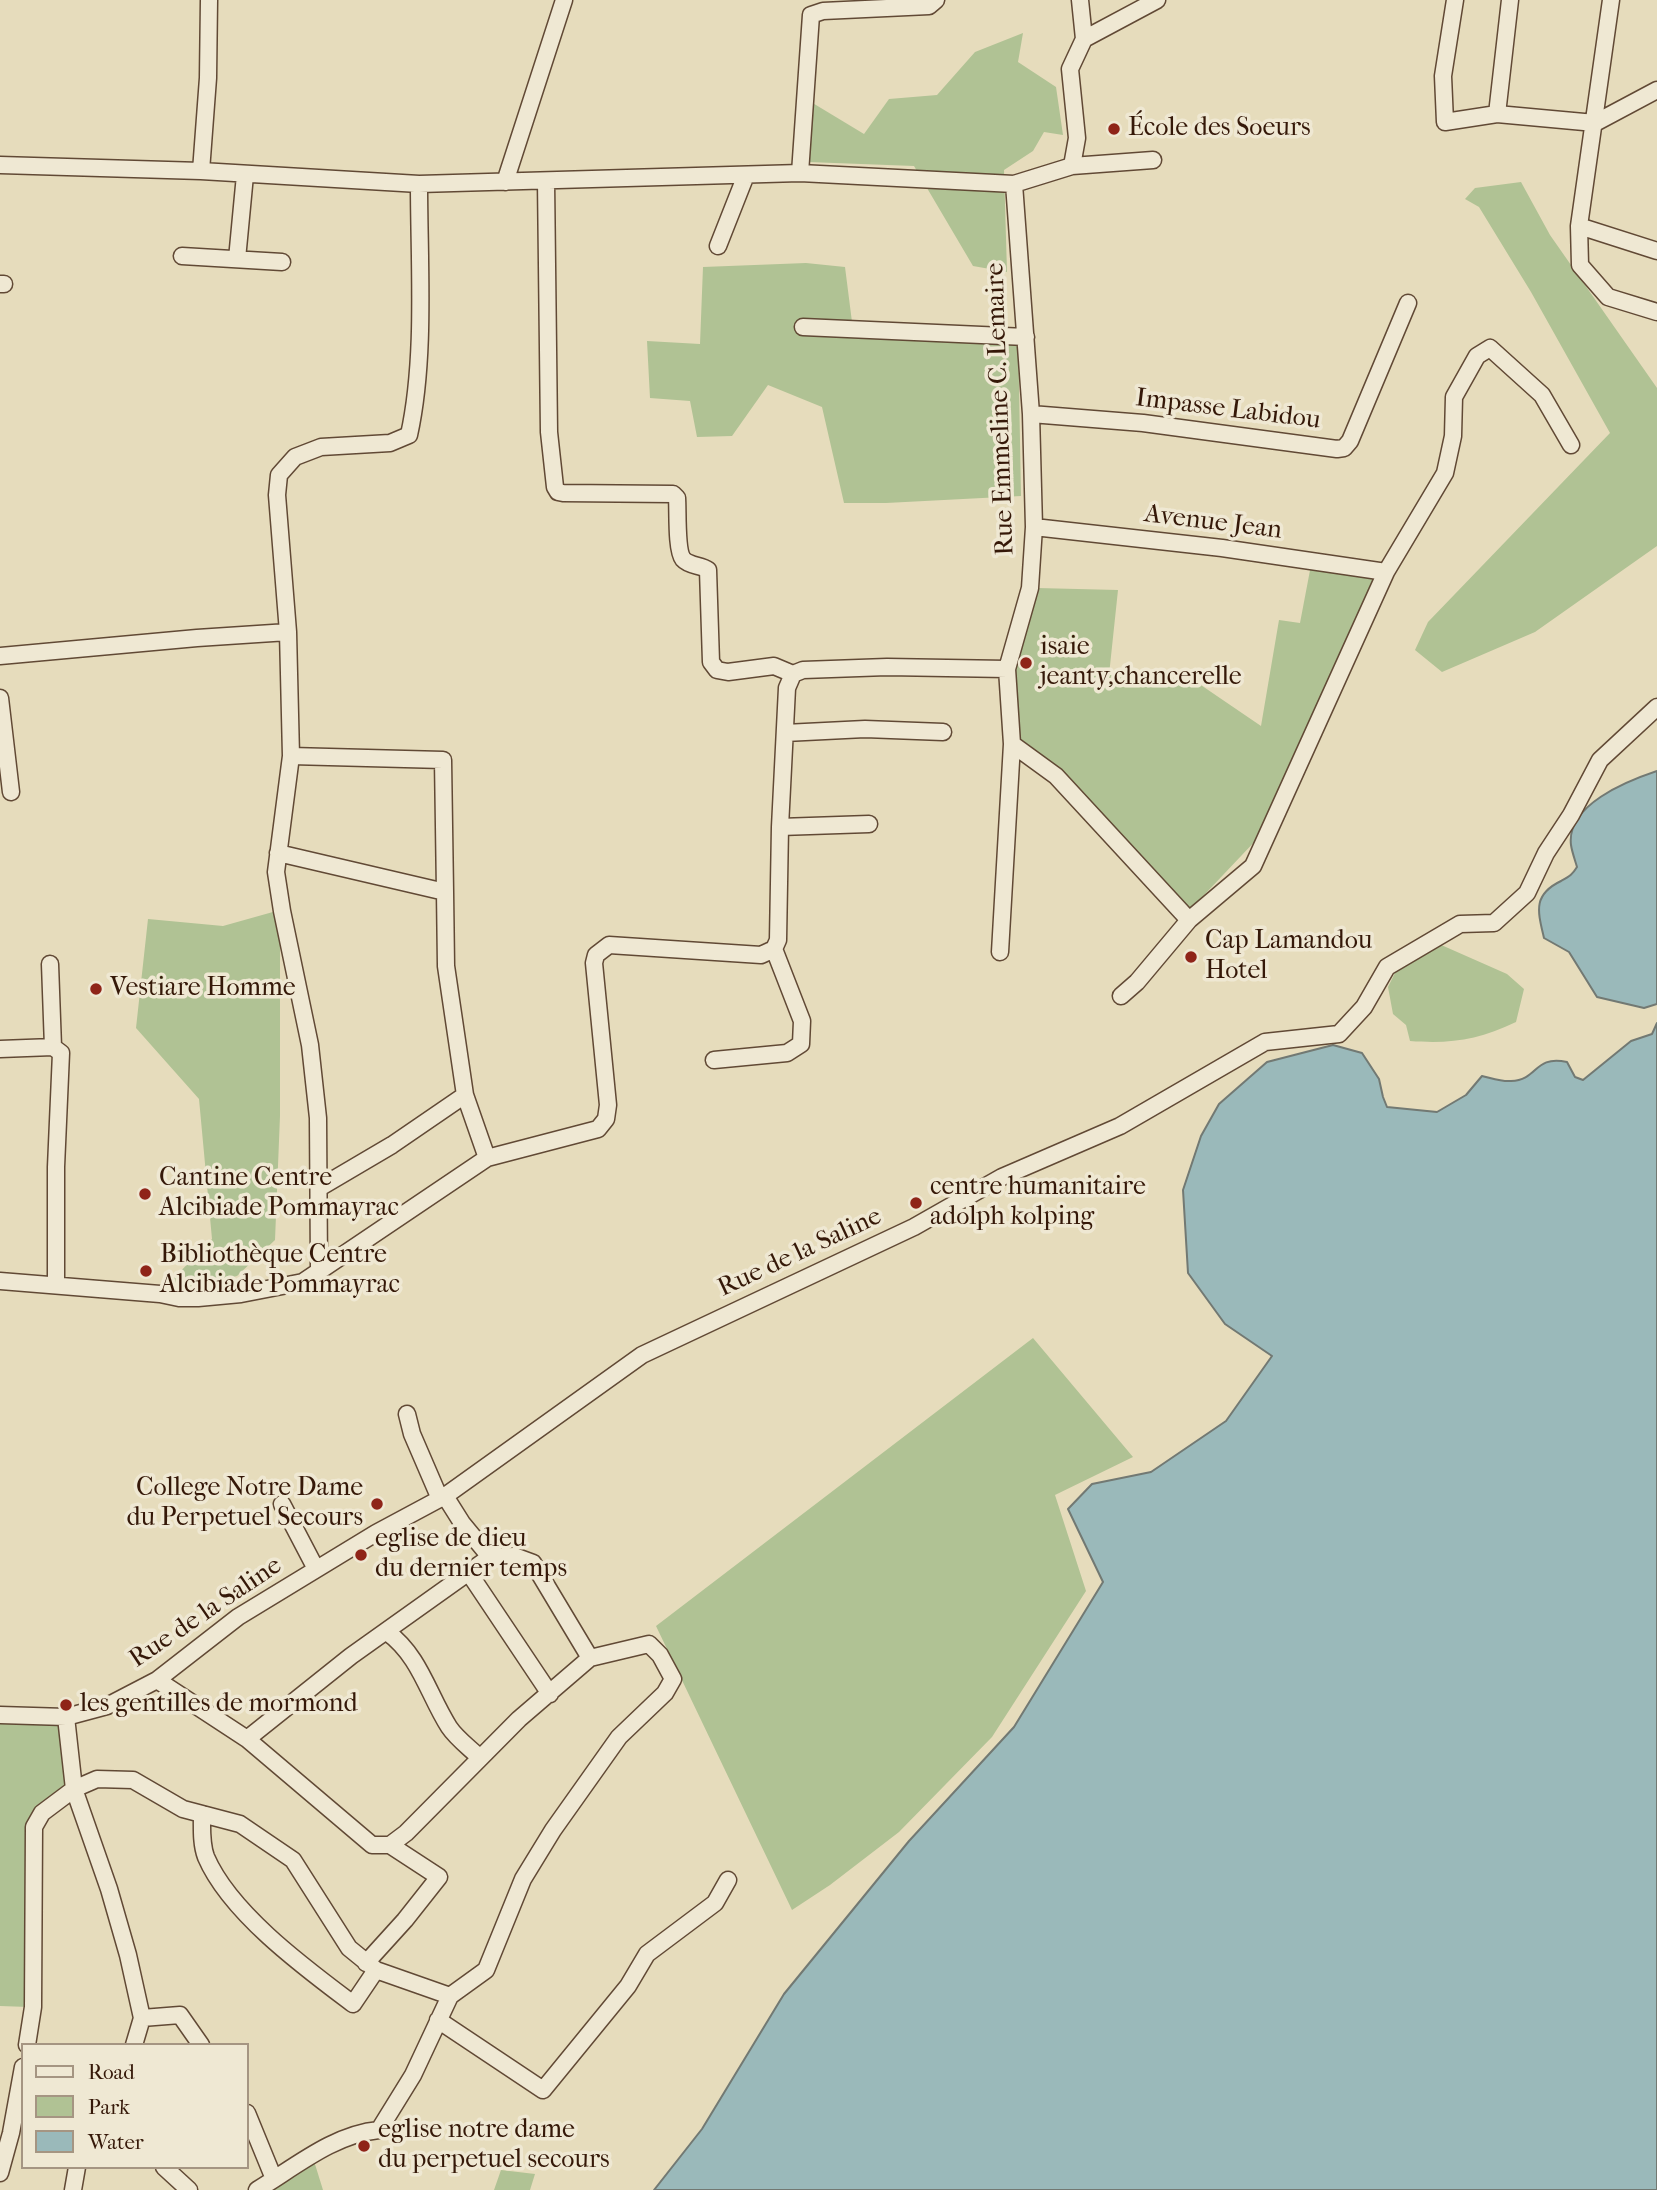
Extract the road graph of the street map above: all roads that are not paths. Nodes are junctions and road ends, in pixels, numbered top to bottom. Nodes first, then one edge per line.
1 (209, 0) edge
2 (564, 0) edge
3 (936, 0) edge
4 (1080, 0) edge
5 (1157, 0) edge
6 (1455, 0) edge
7 (1510, 0) edge
8 (1611, 0) edge
9 (1084, 39) junction
10 (1657, 90) edge
11 (1497, 114) junction
12 (1594, 123) junction
13 (1153, 160) dead end
14 (0, 165) edge
15 (1072, 166) junction
16 (201, 171) junction
17 (800, 173) junction
18 (245, 175) junction
19 (746, 175) junction
20 (546, 181) junction
21 (505, 182) junction
22 (419, 184) junction
23 (1014, 184) junction
24 (1579, 226) junction
25 (718, 246) dead end
26 (1657, 251) edge
27 (182, 256) dead end
28 (237, 259) junction
29 (282, 262) dead end
30 (1408, 303) dead end
31 (1657, 312) edge
32 (803, 327) dead end
33 (1026, 337) junction
34 (1031, 414) junction
35 (1571, 445) dead end
36 (1034, 527) junction
37 (1385, 572) junction
38 (288, 632) junction
39 (0, 656) edge
40 (1007, 669) junction
41 (793, 674) junction
42 (0, 698) edge
43 (1657, 707) edge
44 (943, 732) dead end
45 (785, 733) junction
46 (1012, 744) junction
47 (291, 757) junction
48 (11, 792) dead end
49 (869, 824) dead end
50 (780, 827) junction
51 (278, 853) junction
52 (445, 892) junction
53 (1189, 920) junction
54 (774, 949) junction
55 (1000, 952) dead end
56 (50, 964) dead end
57 (1121, 996) dead end
58 (53, 1047) junction
59 (0, 1049) edge
60 (714, 1060) dead end
61 (466, 1095) junction
62 (487, 1158) junction
63 (319, 1188) junction
64 (319, 1270) junction
65 (0, 1281) edge
66 (56, 1285) junction
67 (407, 1414) dead end
68 (442, 1498) junction
69 (282, 1504) dead end
70 (490, 1557) junction
71 (316, 1569) junction
72 (469, 1573) junction
73 (387, 1632) junction
74 (590, 1658) junction
75 (157, 1680) junction
76 (550, 1694) junction
77 (0, 1715) edge
78 (66, 1717) junction
79 (247, 1739) junction
80 (480, 1758) junction
81 (74, 1789) junction
82 (202, 1814) junction
83 (390, 1845) junction
84 (728, 1880) dead end
85 (371, 1966) junction
86 (450, 1996) junction
87 (142, 2018) junction
88 (439, 2020) junction
89 (27, 2043) edge
90 (135, 2043) edge
91 (200, 2043) edge
92 (21, 2089) edge
93 (248, 2115) edge
94 (17, 2134) edge
95 (77, 2169) edge
96 (166, 2169) edge
97 (0, 2173) edge
98 (274, 2179) junction
99 (73, 2190) edge
100 (189, 2190) edge
101 (257, 2190) edge

1 - 16 street
2 - 21 street
3 - 17 street
4 - 9 street
5 - 9 street
6 - 11 street
7 - 11 street
8 - 12 street
9 - 15 street
10 - 12 street
11 - 12 street
12 - 24 street
13 - 15 street
14 - 16 street
15 - 23 street
16 - 18 street
17 - 19 street
17 - 23 street
18 - 22 street
18 - 28 street
19 - 20 street
19 - 25 street
20 - 21 street
20 - 41 street
21 - 22 street
22 - 38 street
23 - 33 street, Rue Emmeline C. Lemaire
24 - 26 street
24 - 31 street
27 - 28 street
28 - 29 street
30 - 34 street, Impasse Labidou
32 - 33 street
33 - 34 street, Rue Emmeline C. Lemaire
34 - 36 street, Rue Emmeline C. Lemaire
35 - 37 street
36 - 37 street, Avenue Jean
36 - 40 street, Rue Emmeline C. Lemaire
37 - 53 street
38 - 39 street
38 - 47 street
40 - 41 street
40 - 46 street, Rue Emmeline C. Lemaire
41 - 45 street
42 - 48 street
43 - 68 street, Rue de la Saline
44 - 45 street
45 - 50 street
46 - 53 street
46 - 55 street, Rue Emmeline C. Lemaire
47 - 51 street
47 - 52 street
49 - 50 street
50 - 54 street
51 - 52 street
51 - 63 street
52 - 61 street
53 - 57 street
54 - 60 street
54 - 62 street
56 - 58 street
58 - 59 street
58 - 66 street
61 - 62 street
61 - 63 street
62 - 64 street
63 - 64 street
64 - 66 street
65 - 66 street
67 - 68 street
68 - 70 street
68 - 71 street, Rue de la Saline
69 - 71 street
70 - 72 street
70 - 74 street
71 - 75 street, Rue de la Saline
72 - 73 street
72 - 76 street
73 - 79 street
73 - 80 street
74 - 76 street
74 - 86 street
75 - 78 street, Rue de la Saline
75 - 79 street
76 - 80 street
77 - 78 street, Rue de la Saline
78 - 81 street
79 - 83 street
80 - 83 street
81 - 82 street
81 - 87 street
81 - 89 street
82 - 85 street
82 - 85 street
83 - 85 street
84 - 88 street
85 - 86 street
86 - 88 street
87 - 90 street
87 - 91 street
88 - 98 street
92 - 94 street
93 - 98 street
94 - 97 street
95 - 99 street
96 - 100 street
98 - 101 street

